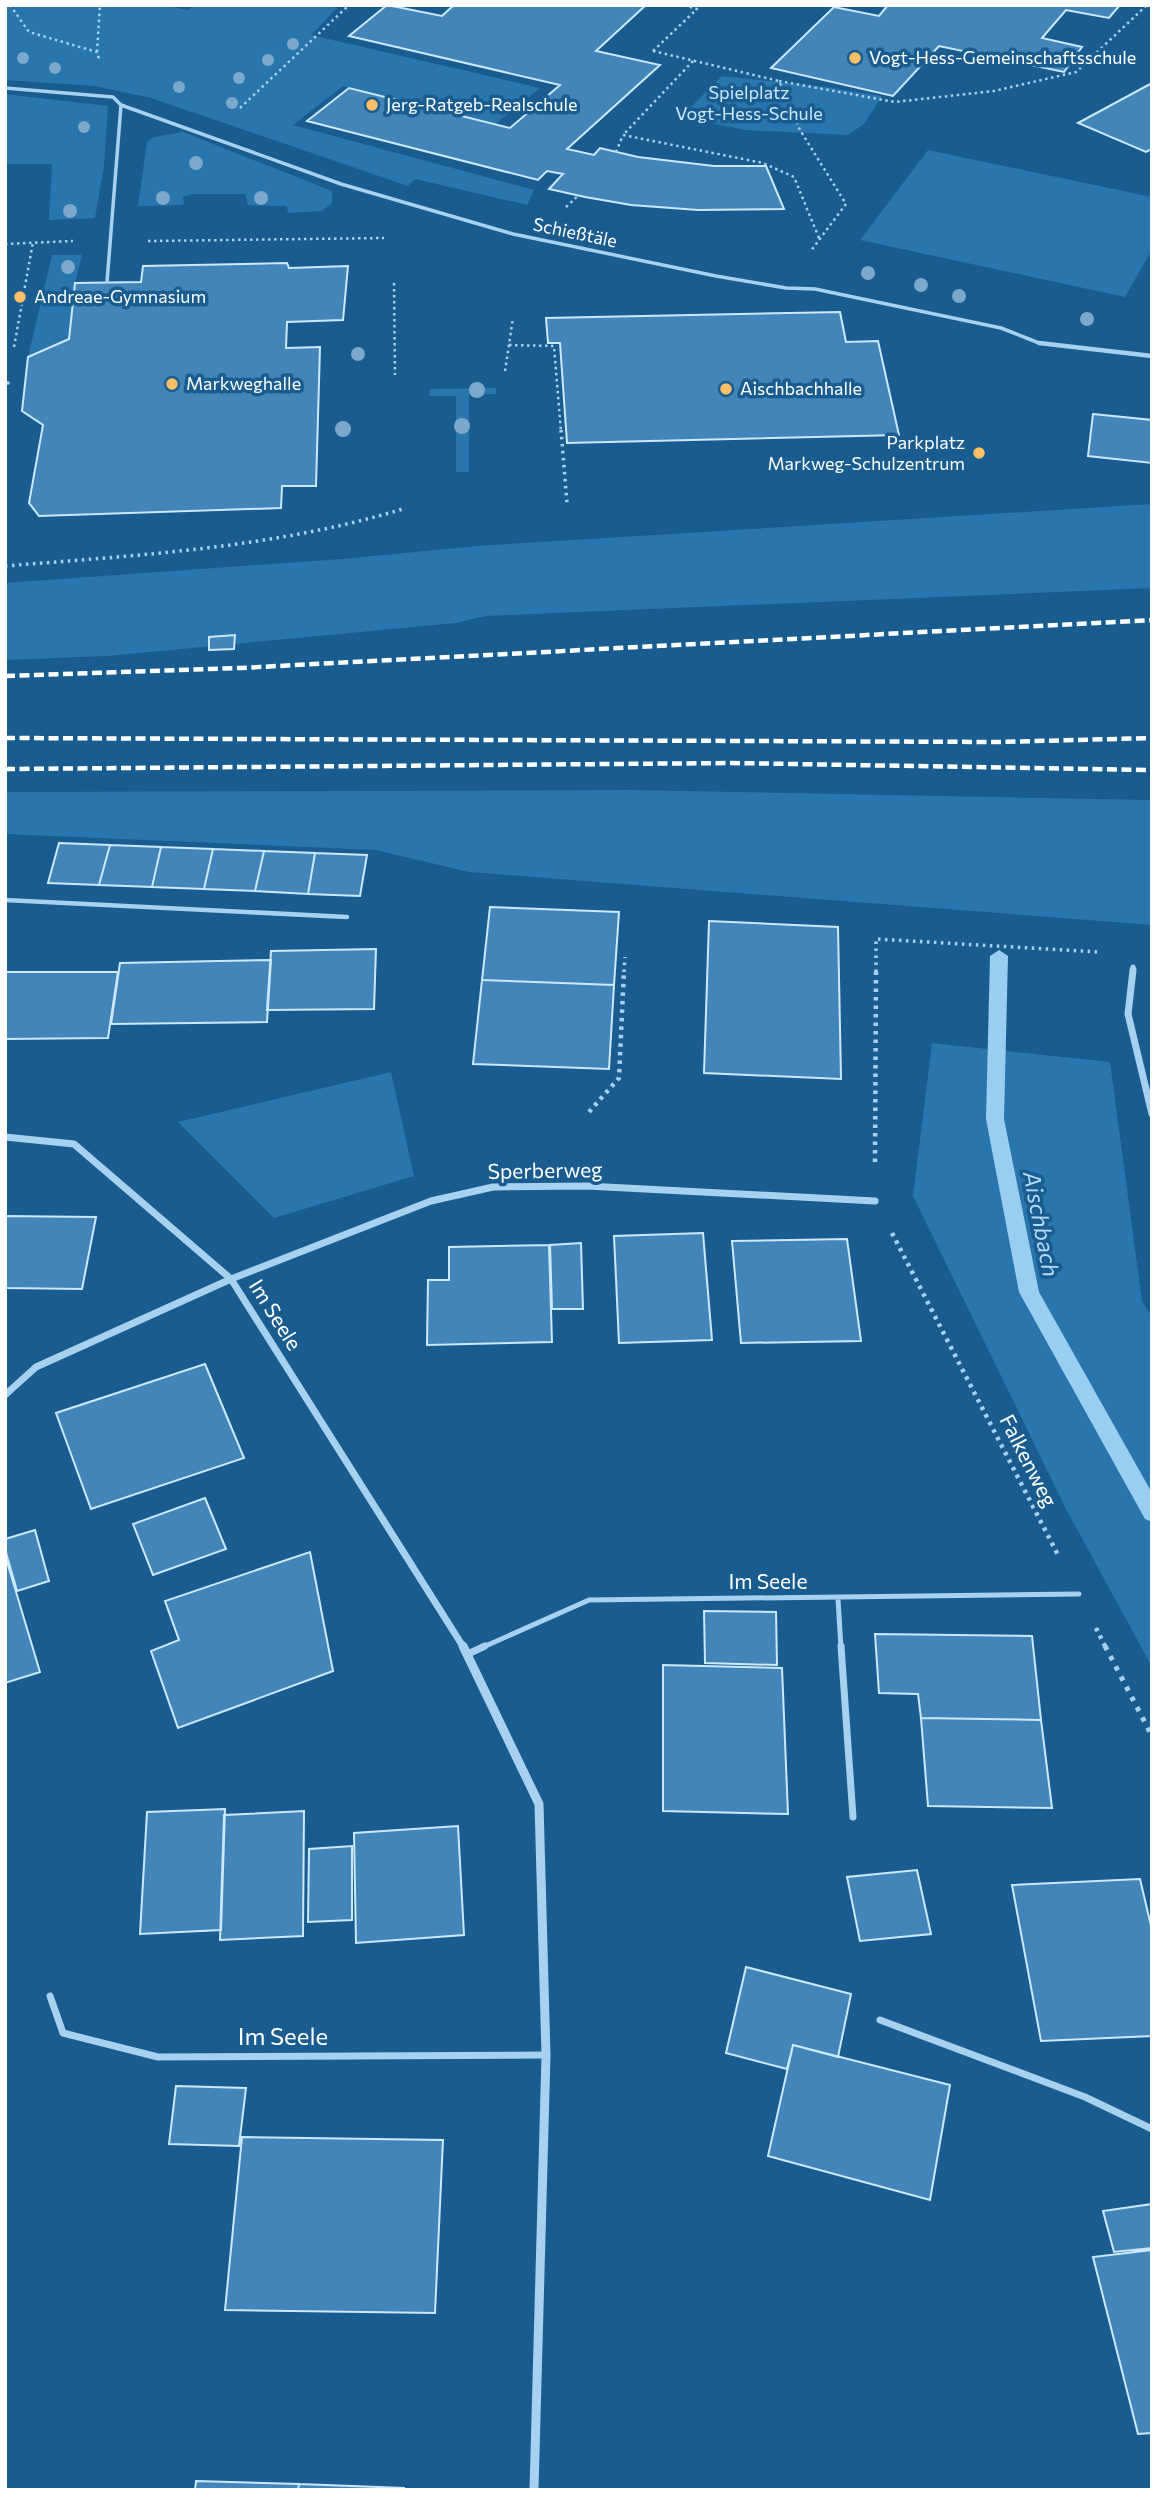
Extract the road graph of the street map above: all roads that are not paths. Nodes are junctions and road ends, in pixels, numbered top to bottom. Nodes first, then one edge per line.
1 (5, 88) edge
2 (121, 105) junction
3 (107, 282) dead end
4 (1039, 343) joint
5 (1152, 356) edge
6 (5, 900) edge
7 (347, 917) dead end
8 (1133, 967) road end
9 (1152, 1114) edge
10 (5, 1137) edge
11 (875, 1200) road end
12 (231, 1279) junction
13 (5, 1395) edge
14 (1079, 1594) road end
15 (838, 1600) junction
16 (468, 1654) junction
17 (853, 1817) dead end
18 (50, 1996) dead end
19 (880, 2020) dead end
20 (546, 2055) junction
21 (1152, 2129) edge
22 (534, 2490) edge

1 - 2 lane, Schießtäle
2 - 3 lane
2 - 4 lane, Schießtäle
4 - 5 street, Schießtäle
6 - 7 lane
8 - 9 street
10 - 12 street, Im Seele
11 - 12 street, Sperberweg
12 - 13 street, Im Seele
12 - 16 street, Im Seele
14 - 15 lane, Im Seele
15 - 16 lane, Im Seele
15 - 17 lane
16 - 20 street, Im Seele
18 - 20 lane, Im Seele
19 - 21 lane
20 - 22 street, Im Seele

